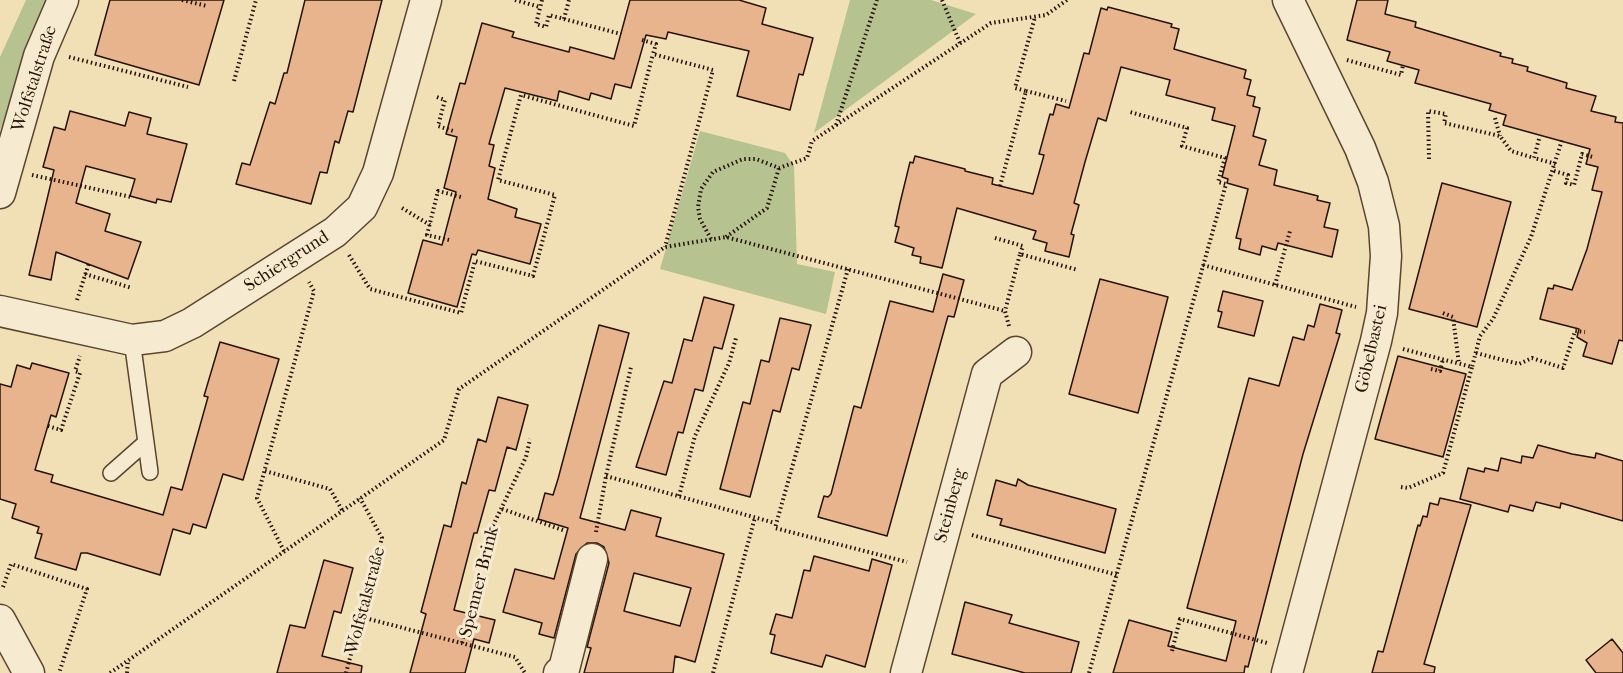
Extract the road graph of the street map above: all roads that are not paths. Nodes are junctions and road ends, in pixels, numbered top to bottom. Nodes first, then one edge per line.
1 (63, 0) edge
2 (426, 0) edge
3 (1288, 0) edge
4 (3, 181) edge
5 (0, 312) edge
6 (132, 340) junction
7 (1016, 352) road end
8 (145, 442) junction
9 (150, 472) dead end
10 (111, 473) dead end
11 (592, 559) road end
12 (0, 620) edge
13 (1282, 660) edge
14 (29, 673) edge
15 (559, 673) edge
16 (906, 673) edge

1 - 4 street, Wolfstalstraße
2 - 6 street, Schiergrund
3 - 13 street, Göbelbastei
5 - 6 street, Schiergrund
6 - 8 lane
7 - 16 street, Steinberg
8 - 9 lane
8 - 10 lane
11 - 15 street
12 - 14 street

